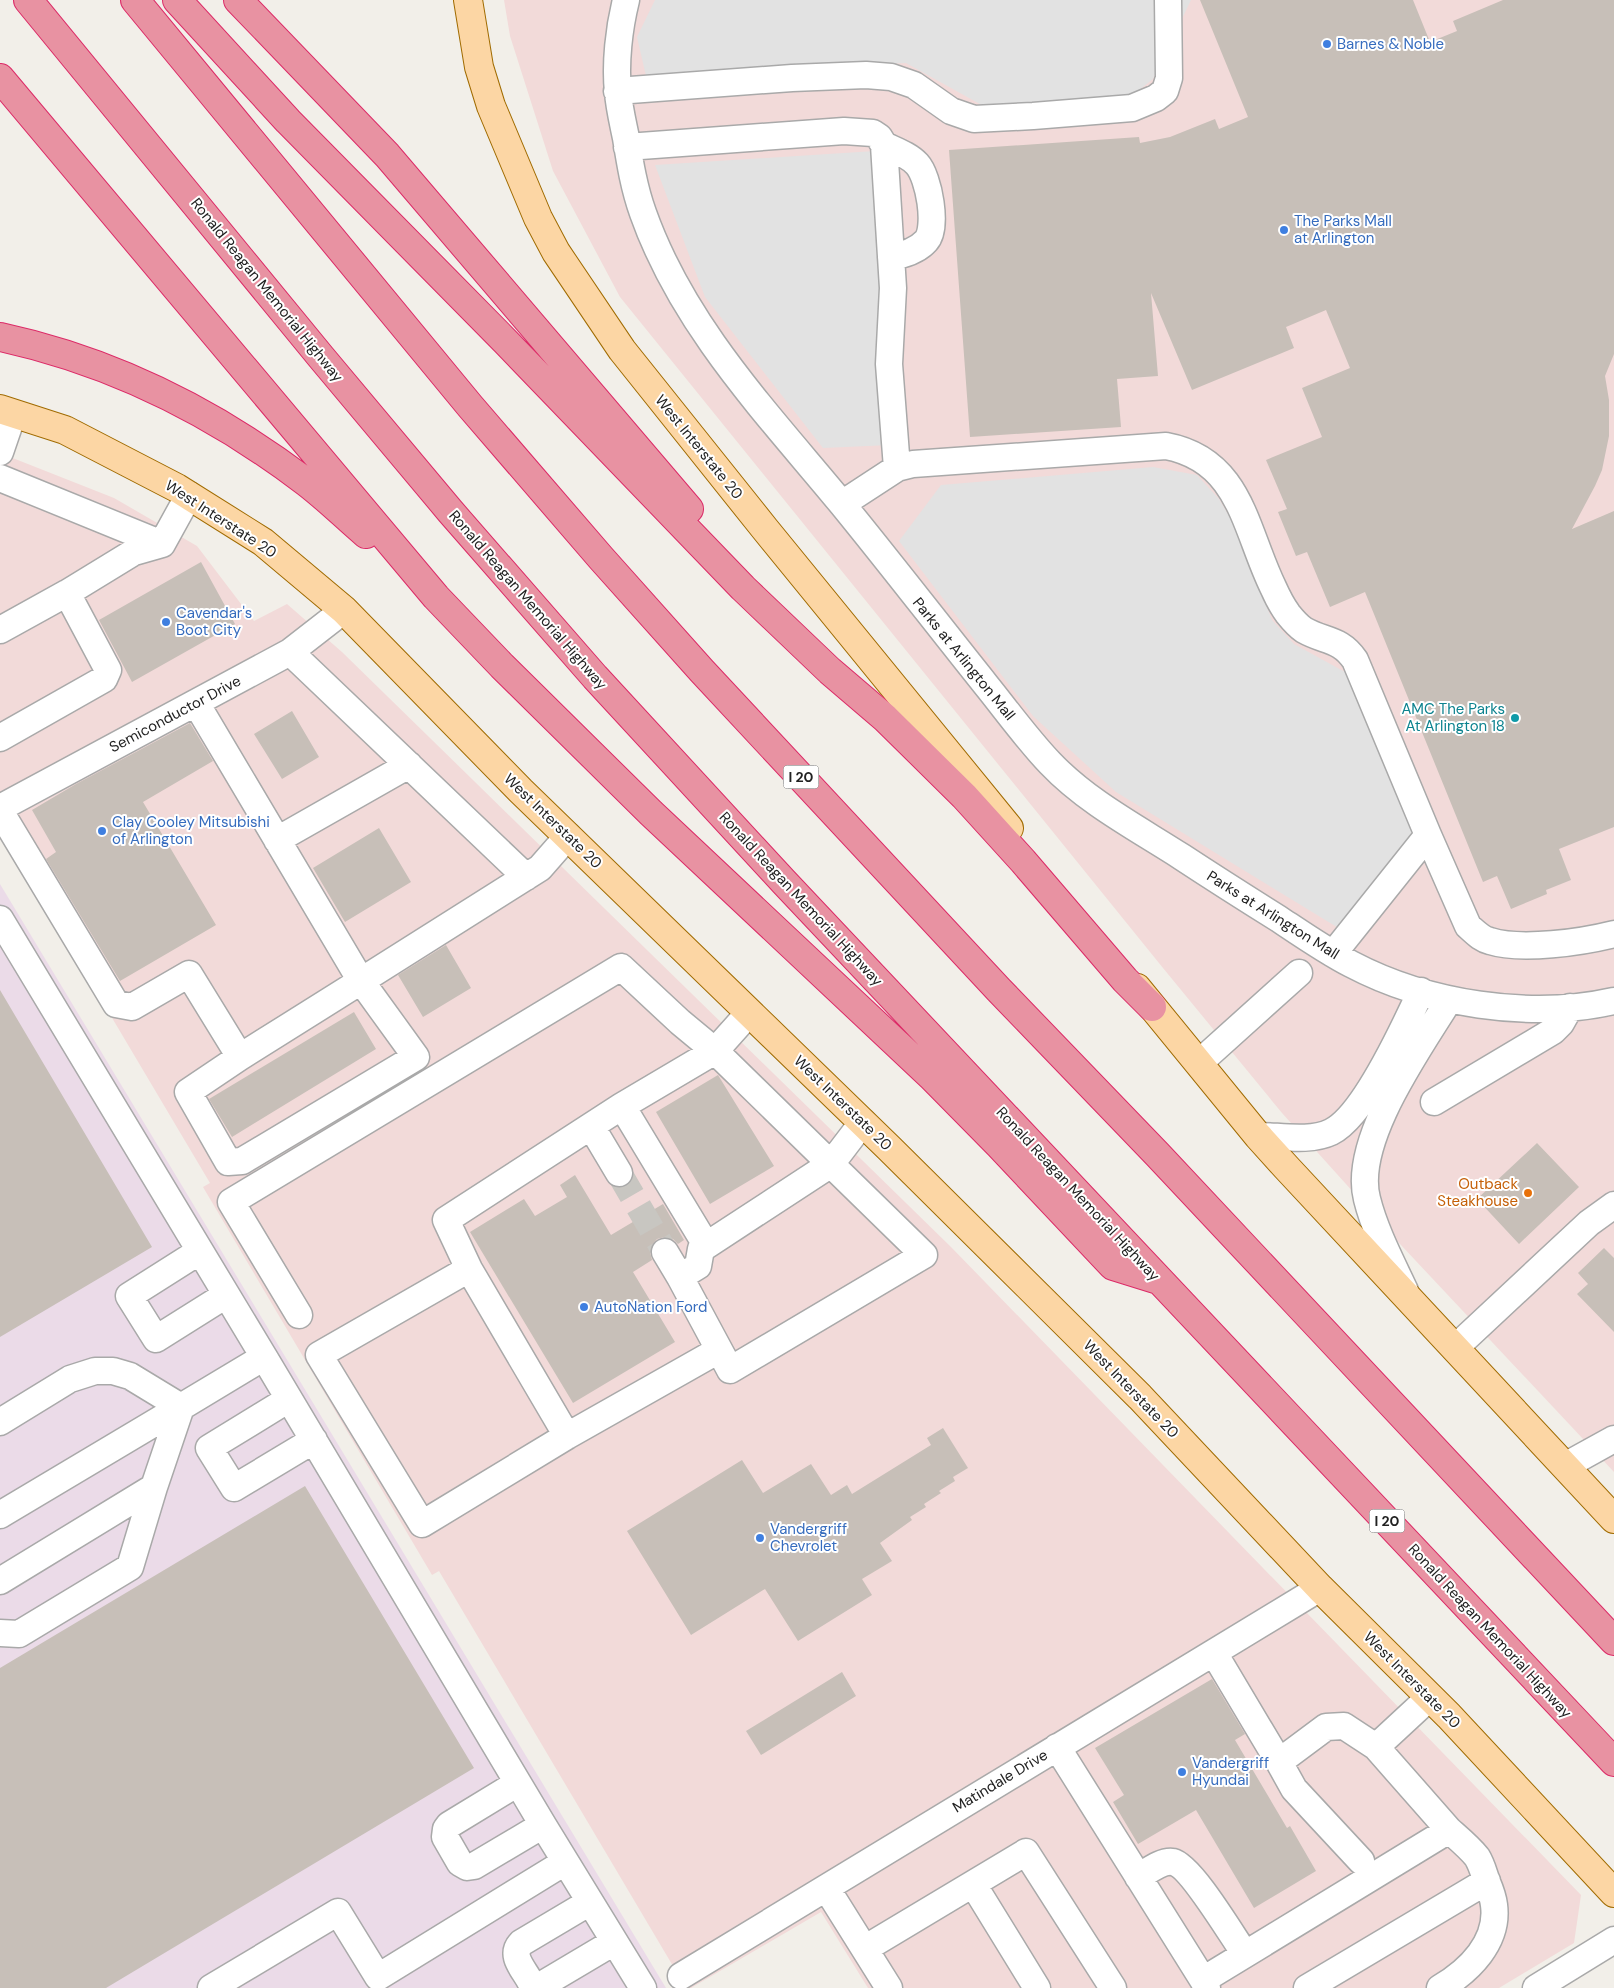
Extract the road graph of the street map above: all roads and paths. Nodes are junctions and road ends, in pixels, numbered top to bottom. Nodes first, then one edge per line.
1 (28, 0) edge
2 (136, 0) edge
3 (177, 0) edge
4 (238, 0) edge
5 (468, 0) edge
6 (626, 0) edge
7 (1168, 0) edge
8 (0, 78) edge
9 (617, 91) junction
10 (884, 145) junction
11 (627, 147) junction
12 (891, 257) junction
13 (0, 337) edge
14 (7, 412) edge
15 (0, 452) edge
16 (898, 468) junction
17 (0, 478) edge
18 (189, 495) junction
19 (842, 504) junction
20 (162, 544) junction
21 (67, 593) junction
22 (436, 597) junction
23 (344, 610) junction
24 (0, 630) edge
25 (290, 652) junction
26 (196, 703) junction
27 (885, 718) junction
28 (0, 738) edge
29 (409, 765) junction
30 (0, 809) edge
31 (1428, 835) junction
32 (568, 836) junction
33 (276, 840) junction
34 (526, 876) junction
35 (0, 919) edge
36 (1614, 934) edge
37 (1333, 954) junction
38 (1299, 974) dead end
39 (361, 981) junction
40 (1421, 991) junction
41 (1449, 1000) junction
42 (1614, 1001) edge
43 (1152, 1007) junction
44 (1570, 1007) junction
45 (749, 1012) junction
46 (715, 1051) junction
47 (240, 1057) junction
48 (1199, 1063) junction
49 (1434, 1102) dead end
50 (622, 1106) junction
51 (863, 1122) junction
52 (591, 1126) junction
53 (1258, 1136) junction
54 (831, 1164) junction
55 (619, 1173) tunnel mouth
56 (1614, 1205) edge
57 (706, 1245) junction
58 (200, 1251) junction
59 (665, 1252) tunnel mouth
60 (469, 1269) junction
61 (680, 1277) junction
62 (1159, 1280) junction
63 (226, 1295) junction
64 (1407, 1296) junction
65 (299, 1314) dead end
66 (1456, 1348) junction
67 (719, 1350) junction
68 (264, 1357) junction
69 (289, 1399) junction
70 (181, 1407) junction
71 (0, 1422) edge
72 (567, 1436) junction
73 (1614, 1439) edge
74 (314, 1440) junction
75 (1564, 1466) junction
76 (154, 1487) junction
77 (0, 1516) edge
78 (1614, 1519) edge
79 (0, 1581) edge
80 (1320, 1588) junction
81 (0, 1633) edge
82 (1614, 1641) edge
83 (1214, 1653) junction
84 (1430, 1697) junction
85 (1376, 1747) junction
86 (1056, 1748) junction
87 (1279, 1762) junction
88 (1614, 1762) edge
89 (518, 1783) junction
90 (543, 1825) junction
91 (1449, 1830) junction
92 (1361, 1861) dead end
93 (565, 1862) junction
94 (1138, 1877) junction
95 (1487, 1881) junction
96 (973, 1884) junction
97 (827, 1889) junction
98 (1614, 1893) edge
99 (590, 1902) junction
100 (1614, 1940) edge
101 (614, 1942) junction
102 (866, 1948) junction
103 (1245, 1954) junction
104 (681, 1976) dead end
105 (382, 1982) edge
106 (1205, 1984) edge
107 (212, 1988) edge
108 (643, 1988) edge
109 (889, 1988) edge
110 (1037, 1988) edge
111 (1113, 1988) edge
112 (1307, 1988) edge
113 (1440, 1988) edge
114 (1536, 1988) edge

1 - 62 highway, Ronald Reagan Memorial Highway / I 20
2 - 82 highway, I 20
3 - 27 highway
4 - 27 highway
5 - 43 main road, West Interstate 20
6 - 9 street, Parks at Arlington Mall
7 - 9 street
8 - 22 highway
9 - 11 street, Parks at Arlington Mall
10 - 11 street
10 - 12 street
10 - 12 street
11 - 19 street, Parks at Arlington Mall
12 - 16 street
13 - 22 highway
14 - 15 street
14 - 18 main road, West Interstate 20
16 - 19 street
16 - 31 street
17 - 20 street
18 - 20 street
18 - 23 main road, West Interstate 20
19 - 37 street, Parks at Arlington Mall
20 - 21 street
21 - 24 street
21 - 28 street
22 - 62 highway
23 - 25 street, Semiconductor Drive
23 - 32 main road, West Interstate 20
25 - 26 street, Semiconductor Drive
25 - 29 street
26 - 30 street, Semiconductor Drive
26 - 33 street
27 - 43 highway
29 - 33 street
29 - 34 street
30 - 47 street
31 - 36 street
31 - 37 street
32 - 34 street
32 - 45 main road, West Interstate 20
33 - 39 street
34 - 39 street
35 - 58 street
37 - 40 street, Parks at Arlington Mall
38 - 48 street
39 - 47 street
39 - 47 street
40 - 41 street, Parks at Arlington Mall
40 - 53 street
41 - 44 street, Parks at Arlington Mall
41 - 64 street
42 - 44 street, Parks at Arlington Mall
43 - 48 main road, West Interstate 20
44 - 49 street
45 - 46 street
45 - 51 main road, West Interstate 20
46 - 50 street
46 - 54 street
46 - 65 street
48 - 53 main road, West Interstate 20
50 - 52 street
50 - 57 street
51 - 54 street
51 - 80 main road, West Interstate 20
52 - 55 street
52 - 60 street
53 - 64 main road, West Interstate 20
54 - 57 street
54 - 67 street
56 - 66 street
57 - 61 street
58 - 63 street
58 - 63 street
59 - 61 street
60 - 72 street
60 - 72 street
61 - 67 street
62 - 88 highway, Ronald Reagan Memorial Highway / I 20
63 - 68 street
64 - 66 main road, West Interstate 20
66 - 75 main road, West Interstate 20
67 - 72 street
68 - 69 street
68 - 70 street
69 - 74 street
69 - 74 street
70 - 71 street
70 - 76 street
70 - 77 street
73 - 75 street
74 - 89 street
75 - 78 main road, West Interstate 20
76 - 79 street
76 - 81 street
80 - 83 street, Matindale Drive
80 - 84 main road, West Interstate 20
83 - 86 street, Matindale Drive
83 - 87 street
84 - 85 street
84 - 98 main road, West Interstate 20
85 - 87 street
85 - 91 street
86 - 94 street
86 - 97 street, Matindale Drive
87 - 92 street
89 - 90 street
89 - 90 street
90 - 93 street
91 - 95 street
91 - 103 street
93 - 99 street
93 - 105 street
94 - 103 street
94 - 106 street
95 - 112 street
95 - 113 street
96 - 102 street
96 - 110 street
96 - 111 street
97 - 102 street
97 - 104 street, Matindale Drive
99 - 101 street
99 - 101 street
100 - 114 street
101 - 108 street
102 - 109 street
103 - 106 street
105 - 107 street

